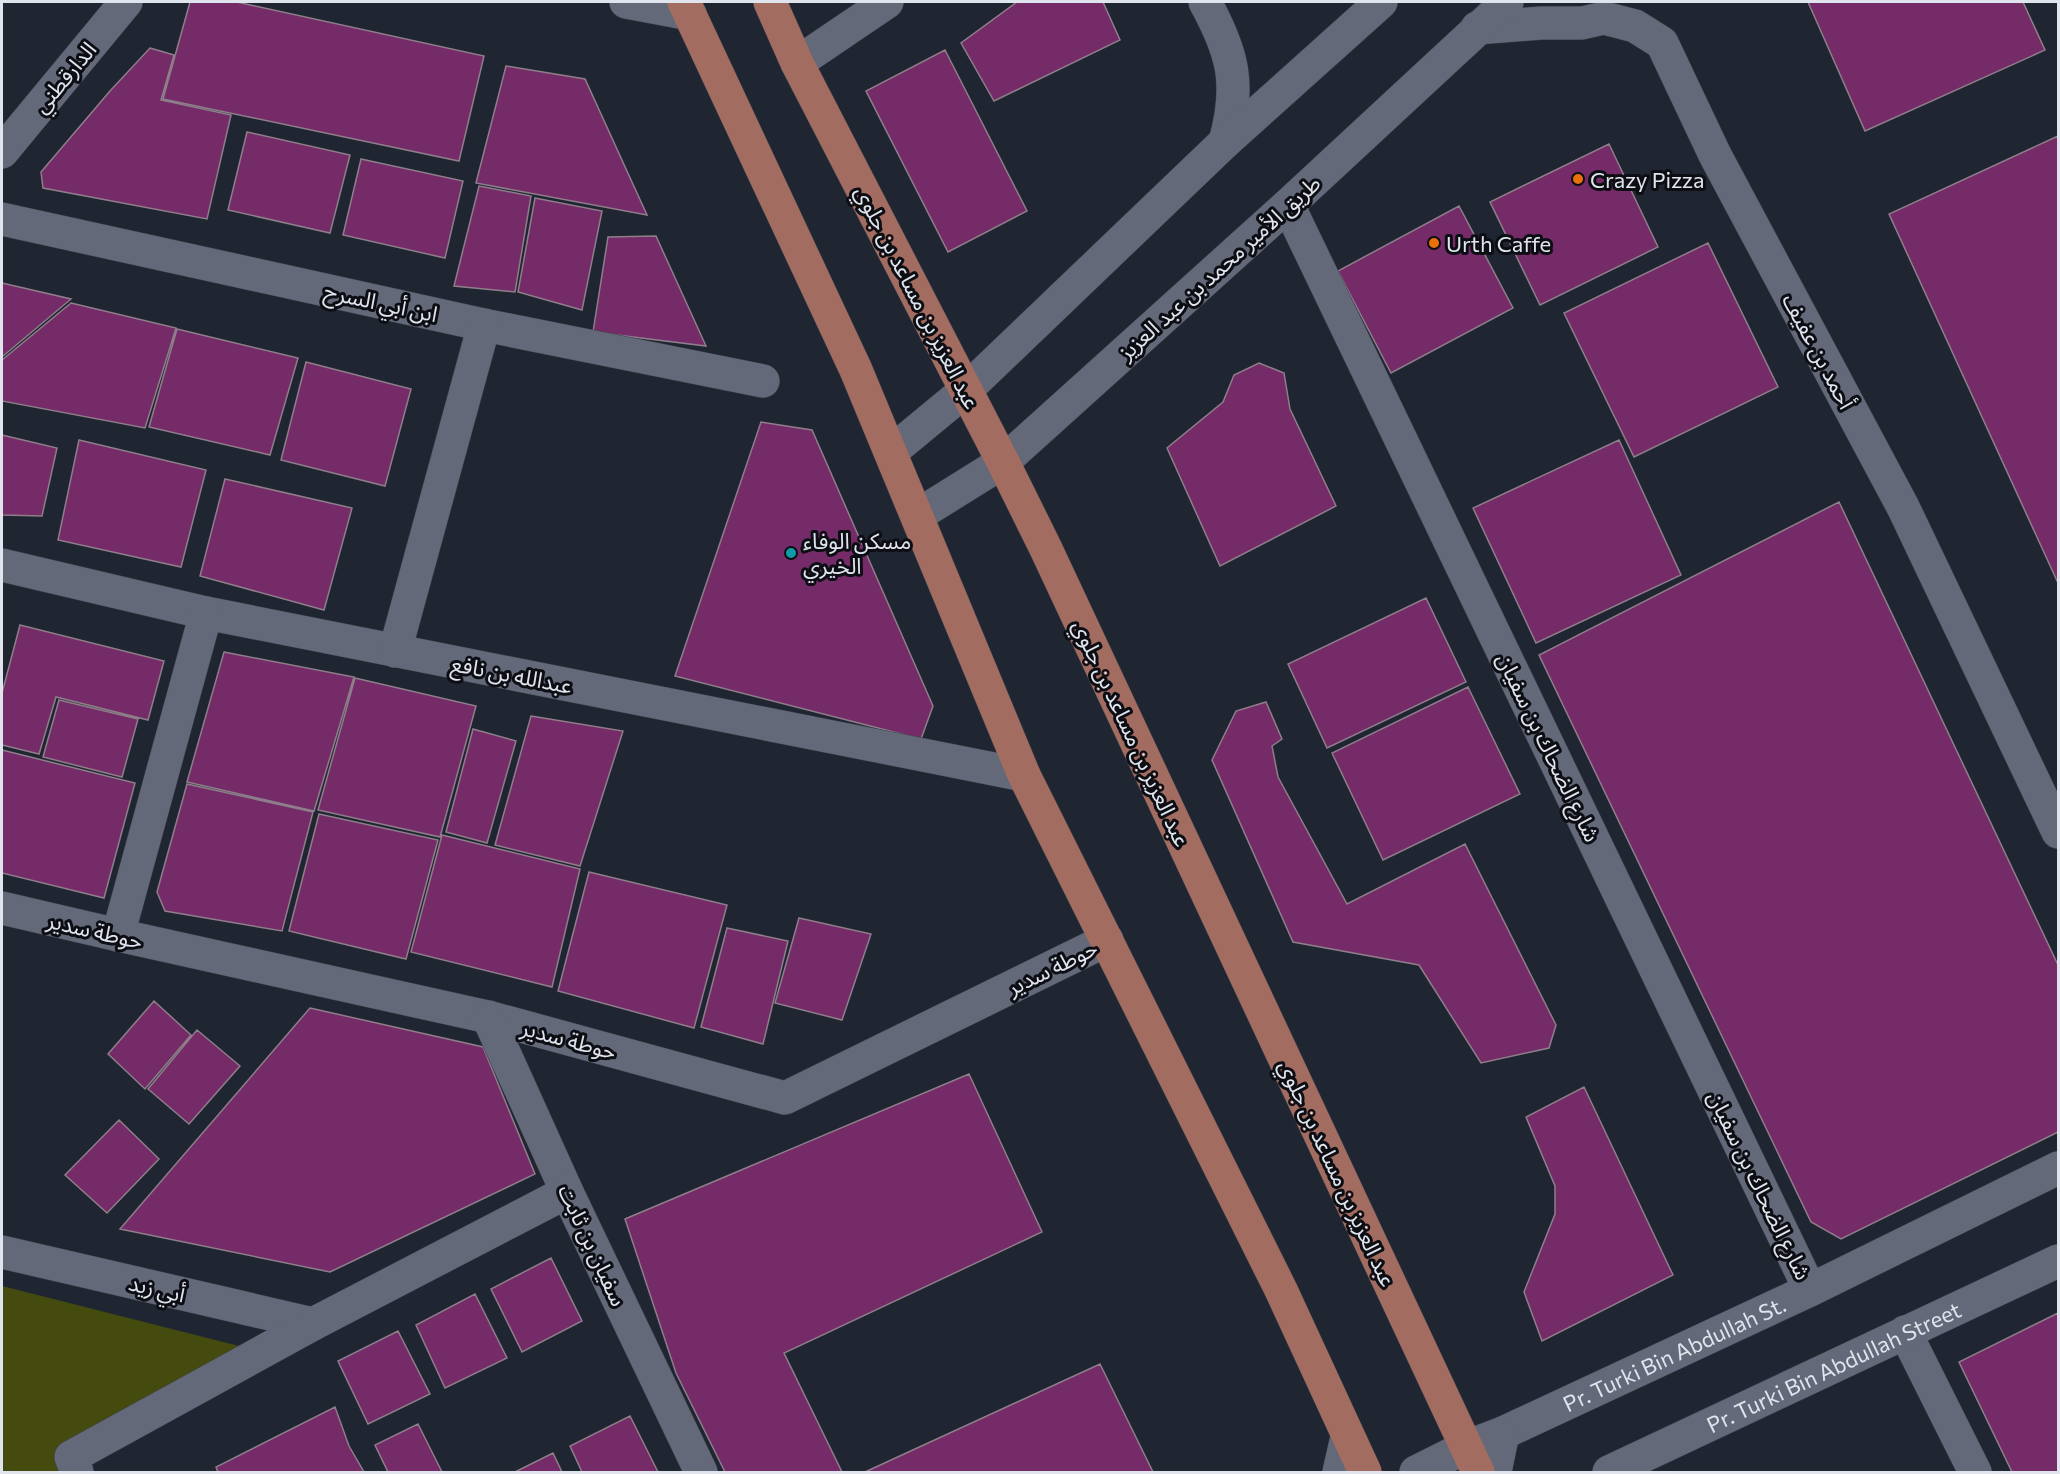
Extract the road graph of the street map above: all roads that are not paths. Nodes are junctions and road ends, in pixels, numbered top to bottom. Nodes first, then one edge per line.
1 (126, 2) edge
2 (626, 2) edge
3 (770, 2) edge
4 (887, 2) edge
5 (1204, 2) edge
6 (1381, 2) edge
7 (1507, 2) edge
8 (687, 8) edge
9 (1477, 28) junction
10 (797, 63) junction
11 (1225, 142) junction
12 (2, 152) edge
13 (1288, 205) junction
14 (2, 219) edge
15 (484, 325) junction
16 (763, 381) dead end
17 (966, 390) junction
18 (891, 452) junction
19 (1003, 462) junction
20 (918, 515) junction
21 (2, 565) edge
22 (206, 613) junction
23 (395, 651) junction
24 (1024, 775) junction
25 (2058, 832) edge
26 (2, 908) edge
27 (118, 935) junction
28 (1107, 940) junction
29 (488, 1017) junction
30 (2058, 1168) edge
31 (567, 1192) junction
32 (2, 1252) edge
33 (2058, 1261) edge
34 (1810, 1290) junction
35 (313, 1324) junction
36 (1905, 1332) junction
37 (1503, 1433) junction
38 (1347, 1437) junction
39 (1472, 1460) edge
40 (74, 1465) edge
41 (700, 1473) edge
42 (1339, 1473) edge
43 (1365, 1473) edge
44 (1416, 1473) edge
45 (1495, 1473) edge
46 (1609, 1473) edge
47 (1976, 1473) edge

1 - 12 street, الدارقطني
2 - 8 street
3 - 10 main road, عبد العزيز بن مساعد بن جلوي
4 - 10 street
5 - 11 street
6 - 11 street
7 - 9 street, طريق الأمير محمد بن عبد العزيز
8 - 18 main road
9 - 13 street, طريق الأمير محمد بن عبد العزيز
9 - 25 street, أحمد بن عفيف
10 - 17 main road, عبد العزيز بن مساعد بن جلوي
11 - 17 street
13 - 19 street, طريق الأمير محمد بن عبد العزيز
13 - 34 street, شارع الضحاك بن سفيان
14 - 15 street, ابن أبي السرح
15 - 16 street, ابن أبي السرح
15 - 23 street
17 - 18 street
17 - 19 main road, عبد العزيز بن مساعد بن جلوي
18 - 20 main road
19 - 20 street, طريق الأمير محمد بن عبد العزيز
19 - 39 main road, عبد العزيز بن مساعد بن جلوي
20 - 24 main road
21 - 22 street, عبدالله بن نافع
22 - 23 street, عبدالله بن نافع
22 - 27 street
23 - 24 street, عبدالله بن نافع
24 - 28 main road
26 - 27 street, حوطة سدير
27 - 29 street, حوطة سدير
28 - 29 street, حوطة سدير
28 - 38 main road
29 - 31 street, سفيان بن ثابت
30 - 34 street, Pr. Turki Bin Abdullah St.
31 - 35 street
31 - 41 street, سفيان بن ثابت
32 - 35 street, أبي زيد
33 - 36 street, Pr. Turki Bin Abdullah Street
34 - 37 street, Pr. Turki Bin Abdullah St.
35 - 40 street
36 - 46 street, Pr. Turki Bin Abdullah Street
36 - 47 street
37 - 39 street, Pr. Turki Bin Abdullah St.
37 - 45 street
38 - 42 street
38 - 43 main road
39 - 44 street, Pr. Turki Bin Abdullah St.

